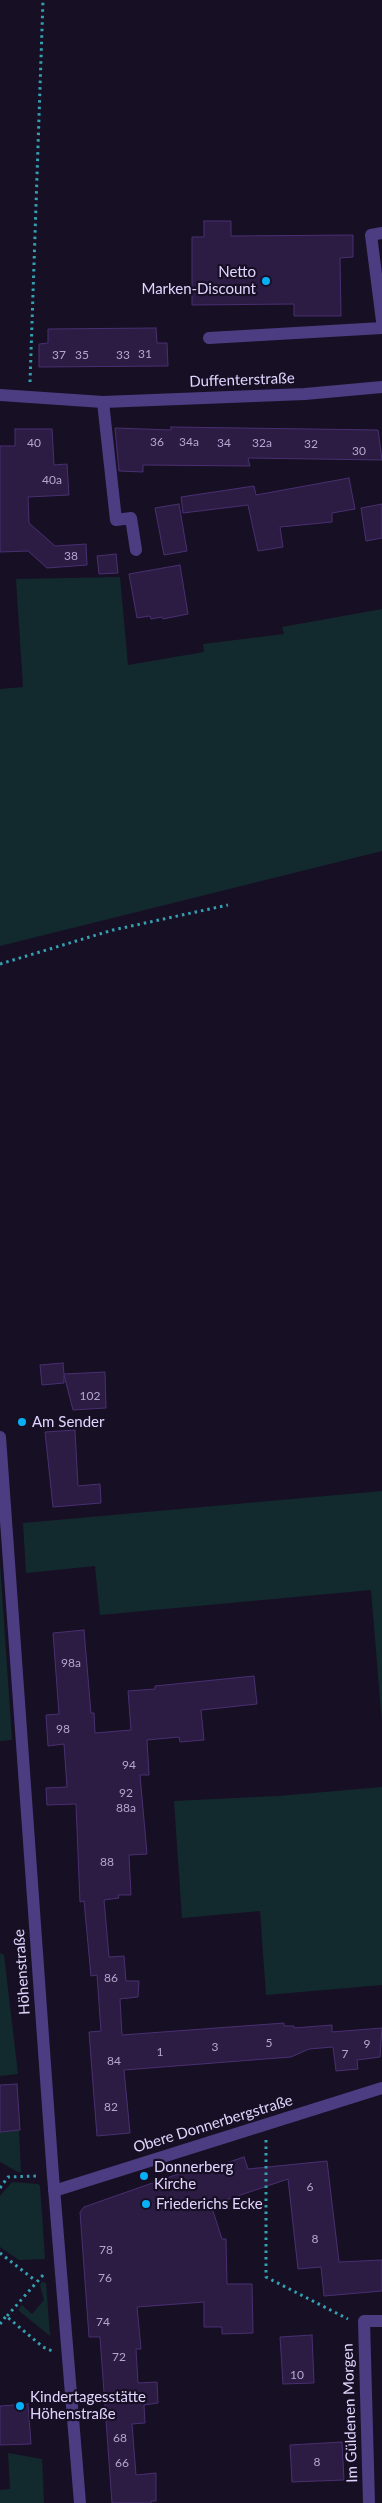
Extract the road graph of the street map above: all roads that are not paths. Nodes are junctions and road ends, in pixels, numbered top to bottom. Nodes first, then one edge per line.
1 (382, 233) edge
2 (382, 321) edge
3 (382, 328) edge
4 (208, 338) dead end
5 (382, 387) edge
6 (0, 395) edge
7 (103, 402) junction
8 (136, 550) dead end
9 (0, 1437) edge
10 (382, 2088) edge
11 (54, 2191) junction
12 (382, 2320) edge
13 (80, 2503) edge
14 (368, 2503) edge

1 - 2 street
3 - 4 street
5 - 7 street, Duffenterstraße
6 - 7 street, Duffenterstraße
7 - 8 street
9 - 11 street, Höhenstraße
10 - 11 street, Obere Donnerbergstraße
11 - 13 street, Höhenstraße
12 - 14 street, Im Güldenen Morgen

